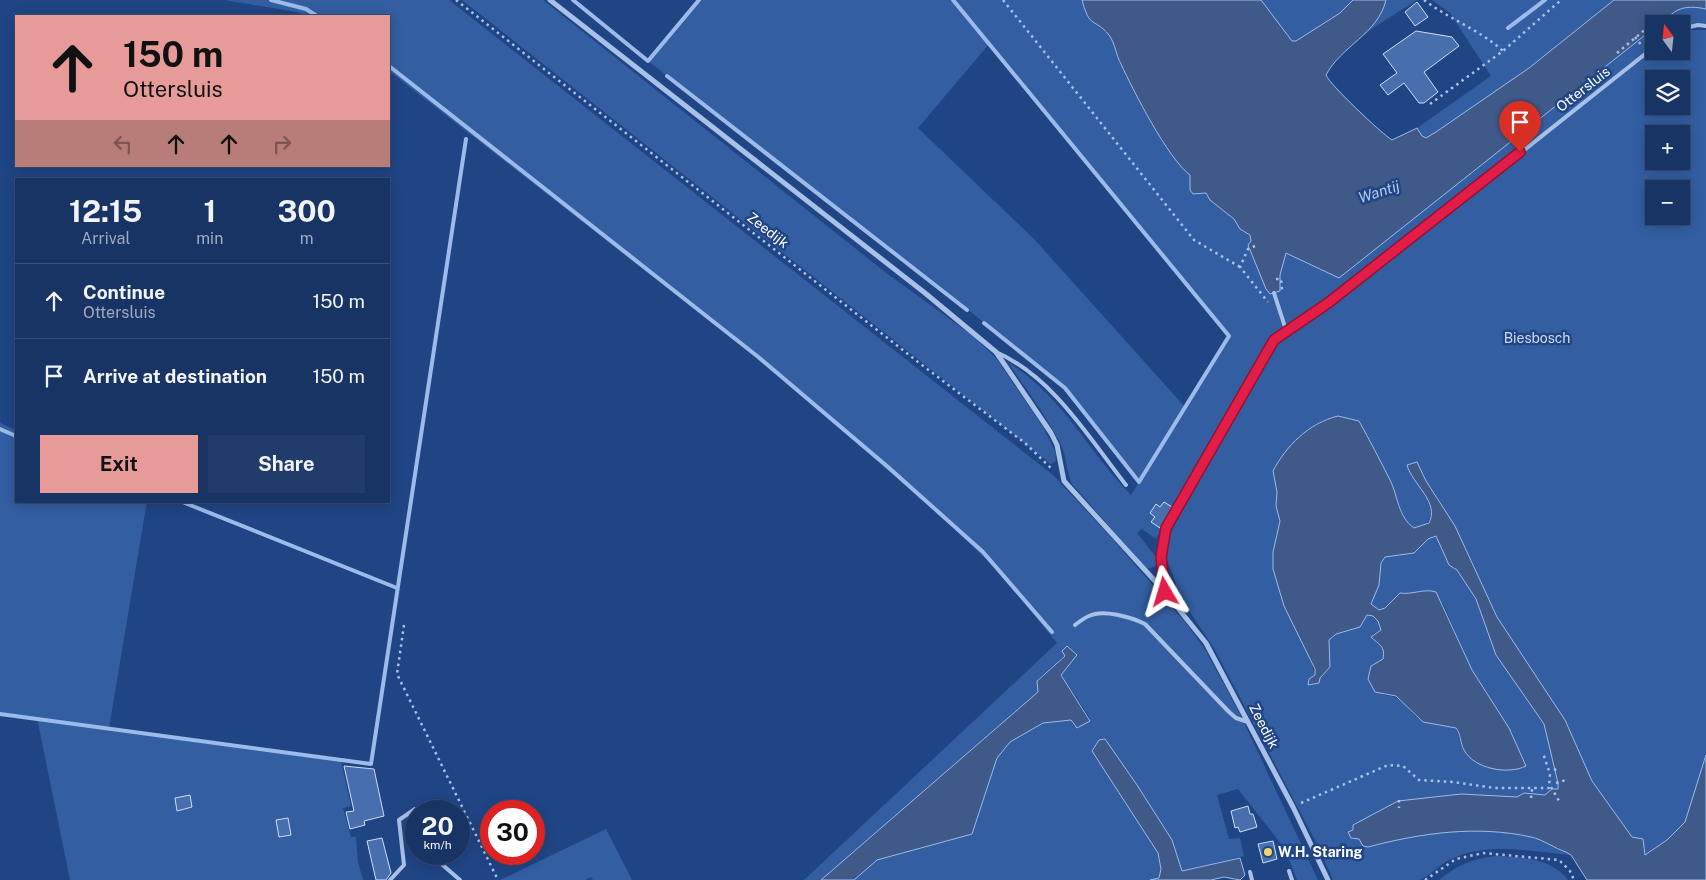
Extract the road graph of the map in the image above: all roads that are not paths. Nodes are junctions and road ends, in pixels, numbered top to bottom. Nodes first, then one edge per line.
1 (550, 0) edge
2 (1706, 26) edge
3 (1690, 27) edge
4 (1645, 54) edge
5 (1441, 216) joint
6 (1274, 293) dead end
7 (1286, 330) junction
8 (996, 352) junction
9 (1126, 485) dead end
10 (1165, 592) junction
11 (1075, 625) dead end
12 (1249, 722) junction
13 (405, 815) edge
14 (443, 865) edge
15 (1289, 871) dead end
16 (1250, 872) dead end
17 (390, 880) edge
18 (460, 880) edge
19 (1252, 880) edge
20 (1292, 880) edge
21 (1328, 880) edge

1 - 8 street
2 - 3 lane
4 - 5 lane, Ottersluis
5 - 7 street, Ottersluis
6 - 7 lane
7 - 10 street
8 - 9 lane
8 - 10 street, Zeedijk
10 - 12 street, Zeedijk
11 - 12 lane
12 - 21 street, Zeedijk
13 - 17 lane
14 - 18 lane
15 - 20 lane
16 - 19 lane

